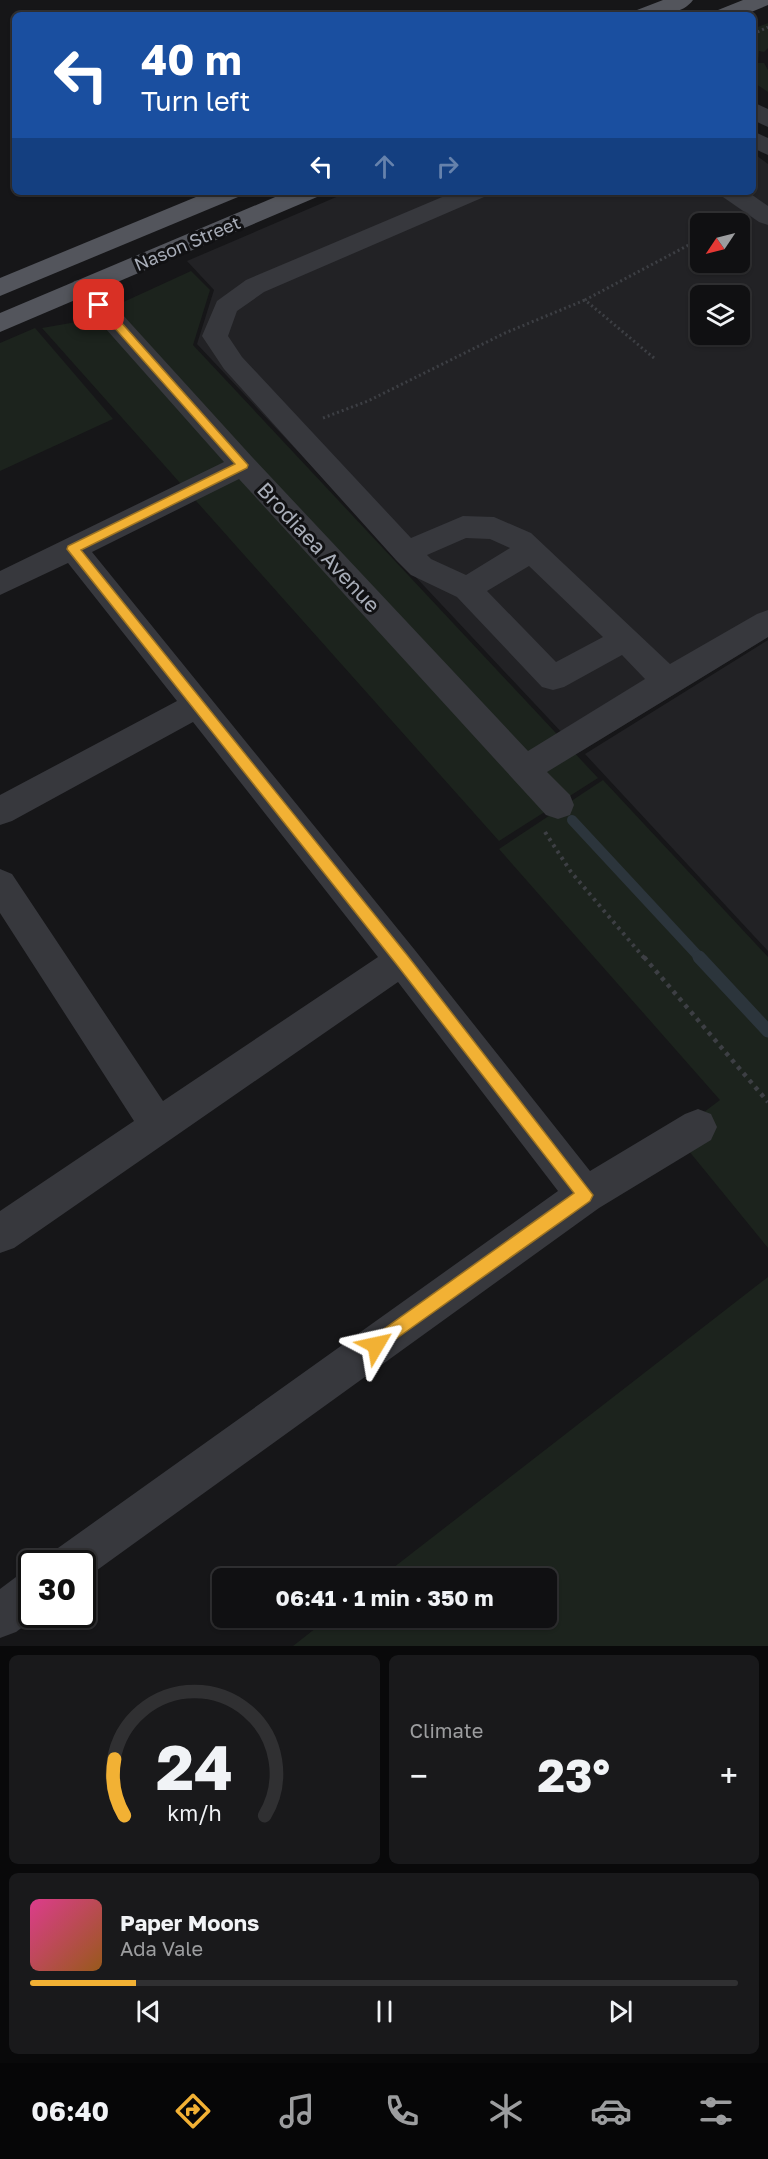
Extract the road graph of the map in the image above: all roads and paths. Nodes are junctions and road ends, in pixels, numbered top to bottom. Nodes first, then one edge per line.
1 (682, 0) edge
2 (761, 0) edge
3 (652, 12) edge
4 (733, 12) edge
5 (222, 195) edge
6 (252, 195) edge
7 (301, 195) edge
8 (468, 195) edge
9 (736, 195) edge
10 (768, 217) edge
11 (690, 244) edge
12 (83, 287) junction
13 (0, 288) edge
14 (585, 300) junction
15 (0, 323) edge
16 (654, 358) dead end
17 (294, 430) junction
18 (243, 465) junction
19 (73, 549) junction
20 (531, 550) junction
21 (406, 552) junction
22 (0, 584) edge
23 (467, 589) junction
24 (768, 622) edge
25 (625, 639) junction
26 (668, 681) junction
27 (197, 705) junction
28 (525, 769) junction
29 (0, 811) edge
30 (548, 814) joint
31 (0, 884) edge
32 (402, 960) junction
33 (768, 1102) edge
34 (158, 1126) junction
35 (698, 1127) dead end
36 (585, 1195) junction
37 (0, 1234) edge
38 (91, 1550) edge
39 (18, 1603) edge
40 (0, 1616) edge

1 - 3 main road
2 - 4 main road
5 - 13 main road, Nason Street
6 - 12 main road
7 - 12 main road, Nason Street
8 - 17 street
9 - 10 street
11 - 14 path
12 - 15 main road, Nason Street
12 - 18 street, Brodiaea Avenue
14 - 16 path
14 - 17 path
17 - 21 street
18 - 19 street
18 - 28 street, Brodiaea Avenue
19 - 22 street
19 - 27 street
20 - 21 street
20 - 23 street
20 - 25 street
21 - 23 street
23 - 25 street
24 - 26 street
25 - 26 street
26 - 28 street
27 - 29 street
27 - 32 street
28 - 30 street, Brodiaea Avenue
30 - 33 path
31 - 34 street
32 - 34 street
32 - 36 street
34 - 37 street
35 - 36 street
36 - 38 street
39 - 40 street

